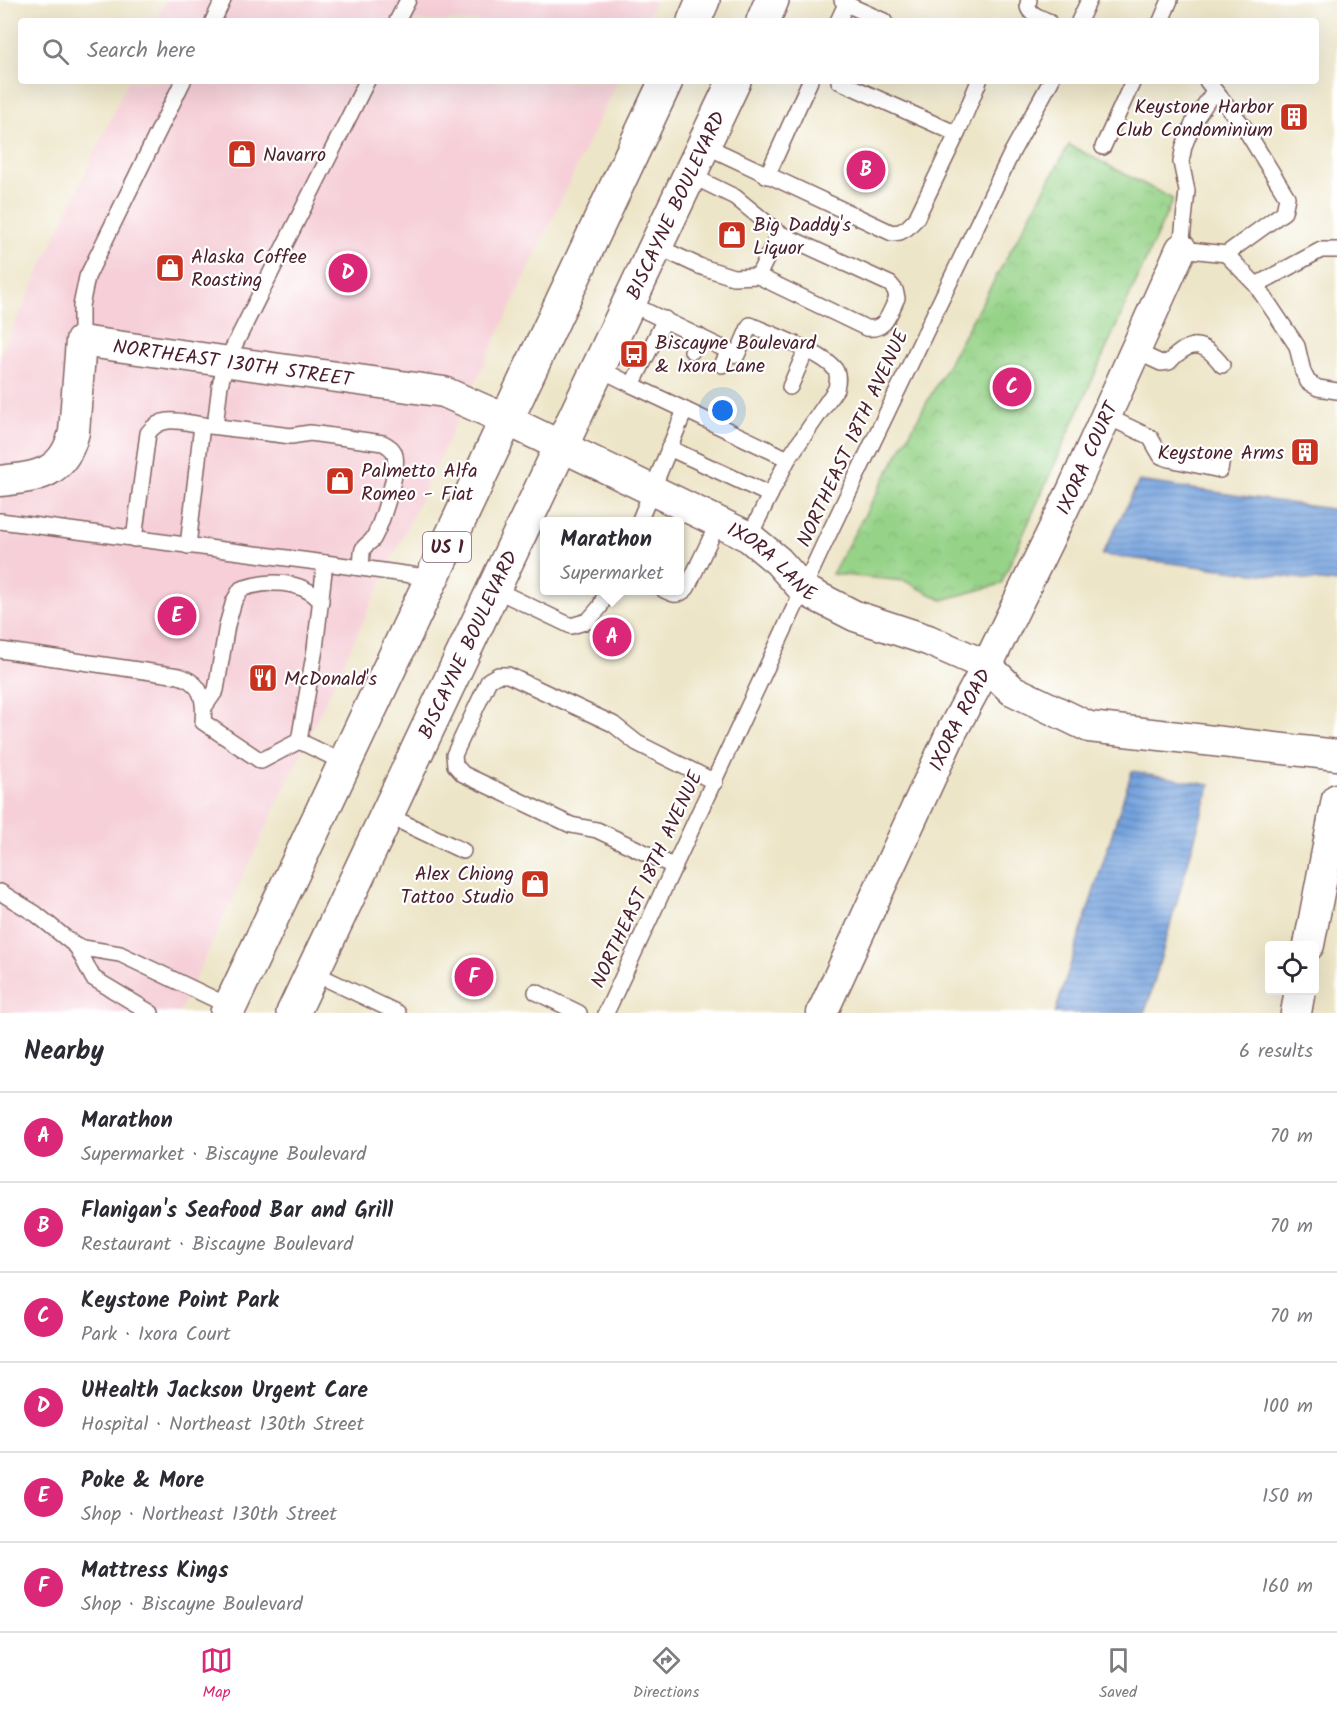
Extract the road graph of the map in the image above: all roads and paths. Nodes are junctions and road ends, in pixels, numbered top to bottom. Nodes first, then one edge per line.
1 (223, 0) edge
2 (408, 0) edge
3 (703, 0) edge
4 (772, 0) edge
5 (1029, 0) edge
6 (1089, 0) edge
7 (1170, 0) edge
8 (844, 2) edge
9 (214, 18) edge
10 (399, 18) edge
11 (695, 18) edge
12 (764, 18) edge
13 (839, 18) edge
14 (878, 18) edge
15 (1041, 18) edge
16 (1080, 18) edge
17 (1162, 18) edge
18 (182, 84) edge
19 (365, 84) edge
20 (665, 84) edge
21 (733, 84) edge
22 (809, 84) edge
23 (846, 84) edge
24 (978, 84) edge
25 (1049, 84) edge
26 (1132, 84) edge
27 (1211, 86) edge
28 (957, 134) junction
29 (704, 145) junction
30 (1103, 147) dead end
31 (690, 175) junction
32 (767, 176) junction
33 (779, 233) junction
34 (656, 246) junction
35 (1181, 249) junction
36 (1337, 250) edge
37 (1226, 254) junction
38 (758, 276) junction
39 (1256, 285) junction
40 (629, 303) junction
41 (665, 319) junction
42 (699, 336) junction
43 (81, 341) junction
44 (806, 350) junction
45 (692, 351) dead end
46 (729, 351) junction
47 (1135, 351) junction
48 (227, 360) junction
49 (722, 365) dead end
50 (1222, 365) dead end
51 (598, 368) junction
52 (632, 385) junction
53 (790, 387) dead end
54 (1337, 391) edge
55 (696, 410) junction
56 (1106, 416) junction
57 (507, 420) junction
58 (209, 426) junction
59 (561, 447) junction
60 (669, 448) junction
61 (788, 459) junction
62 (1222, 459) dead end
63 (0, 482) edge
64 (652, 492) junction
65 (770, 495) junction
66 (641, 517) edge
67 (0, 521) edge
68 (718, 522) junction
69 (749, 537) junction
70 (134, 539) junction
71 (188, 546) junction
72 (325, 563) junction
73 (361, 568) junction
74 (433, 578) junction
75 (494, 589) junction
76 (804, 590) junction
77 (684, 591) edge
78 (605, 595) edge
79 (321, 601) junction
80 (0, 650) edge
81 (987, 666) junction
82 (205, 706) junction
83 (299, 741) junction
84 (1337, 755) edge
85 (345, 763) junction
86 (715, 782) junction
87 (1337, 799) edge
88 (387, 815) junction
89 (463, 851) dead end
90 (675, 867) junction
91 (0, 892) edge
92 (1310, 941) edge
93 (77, 947) junction
94 (312, 972) junction
95 (536, 992) dead end
96 (1299, 995) edge
97 (234, 1011) edge
98 (151, 1013) edge
99 (293, 1013) edge
100 (398, 1013) edge
101 (579, 1013) edge
102 (606, 1013) edge
103 (822, 1013) edge
104 (1296, 1013) edge

1 - 9 lane
2 - 10 lane
3 - 11 main road
4 - 12 main road
5 - 15 lane
6 - 16 lane
7 - 17 lane
8 - 13 lane
8 - 14 lane
18 - 43 lane
19 - 48 lane
20 - 57 main road, US 1
21 - 29 main road, BISCAYNE BOULEVARD
22 - 32 lane
23 - 28 lane
24 - 28 lane
25 - 76 lane, NORTHEAST 18TH AVENUE
26 - 30 lane
27 - 35 lane
27 - 37 lane
28 - 32 lane
29 - 31 main road, BISCAYNE BOULEVARD
29 - 32 lane
31 - 33 lane
31 - 34 main road, BISCAYNE BOULEVARD
33 - 38 lane
33 - 38 lane
34 - 38 lane
34 - 40 main road, BISCAYNE BOULEVARD
35 - 37 lane
35 - 47 street, IXORA COURT
36 - 39 lane
37 - 39 lane
39 - 54 lane
40 - 41 lane
40 - 51 main road, BISCAYNE BOULEVARD
41 - 42 lane
41 - 52 lane
42 - 45 lane
42 - 46 lane
43 - 48 street, NORTHEAST 130TH STREET
43 - 63 street
44 - 46 lane
44 - 53 lane
44 - 61 lane
46 - 49 lane
47 - 50 lane
47 - 56 street, IXORA COURT
48 - 57 street, NORTHEAST 130TH STREET
48 - 58 lane
51 - 52 lane
51 - 59 main road, BISCAYNE BOULEVARD
52 - 55 lane
55 - 60 lane
55 - 61 lane
56 - 62 lane
56 - 81 street, IXORA COURT
57 - 59 street, NORTHEAST 130TH STREET
57 - 74 main road, US 1
58 - 70 lane
58 - 71 lane
58 - 73 lane
59 - 64 street, IXORA LANE
59 - 75 main road, BISCAYNE BOULEVARD
60 - 64 lane
60 - 65 lane
61 - 65 lane
64 - 66 lane
64 - 68 street, IXORA LANE
65 - 69 lane
67 - 70 lane
68 - 69 street, IXORA LANE
68 - 77 lane
69 - 76 street, IXORA LANE
70 - 71 lane
71 - 72 lane
72 - 73 lane
72 - 79 lane
73 - 74 lane
74 - 85 main road, US 1
75 - 78 lane
75 - 88 main road, BISCAYNE BOULEVARD
76 - 81 street, IXORA LANE
76 - 86 lane, NORTHEAST 18TH AVENUE
79 - 82 lane
79 - 83 lane
80 - 82 lane
81 - 84 street, IXORA ROAD
81 - 103 street, IXORA ROAD
82 - 83 lane
83 - 85 lane
85 - 97 main road, US 1
86 - 90 lane, NORTHEAST 18TH AVENUE
86 - 90 lane
87 - 92 street
88 - 89 lane
88 - 94 main road, BISCAYNE BOULEVARD
90 - 102 lane, NORTHEAST 18TH AVENUE
91 - 93 lane
93 - 97 lane
93 - 98 lane
94 - 99 main road, BISCAYNE BOULEVARD
94 - 100 lane
95 - 101 lane
96 - 104 street

